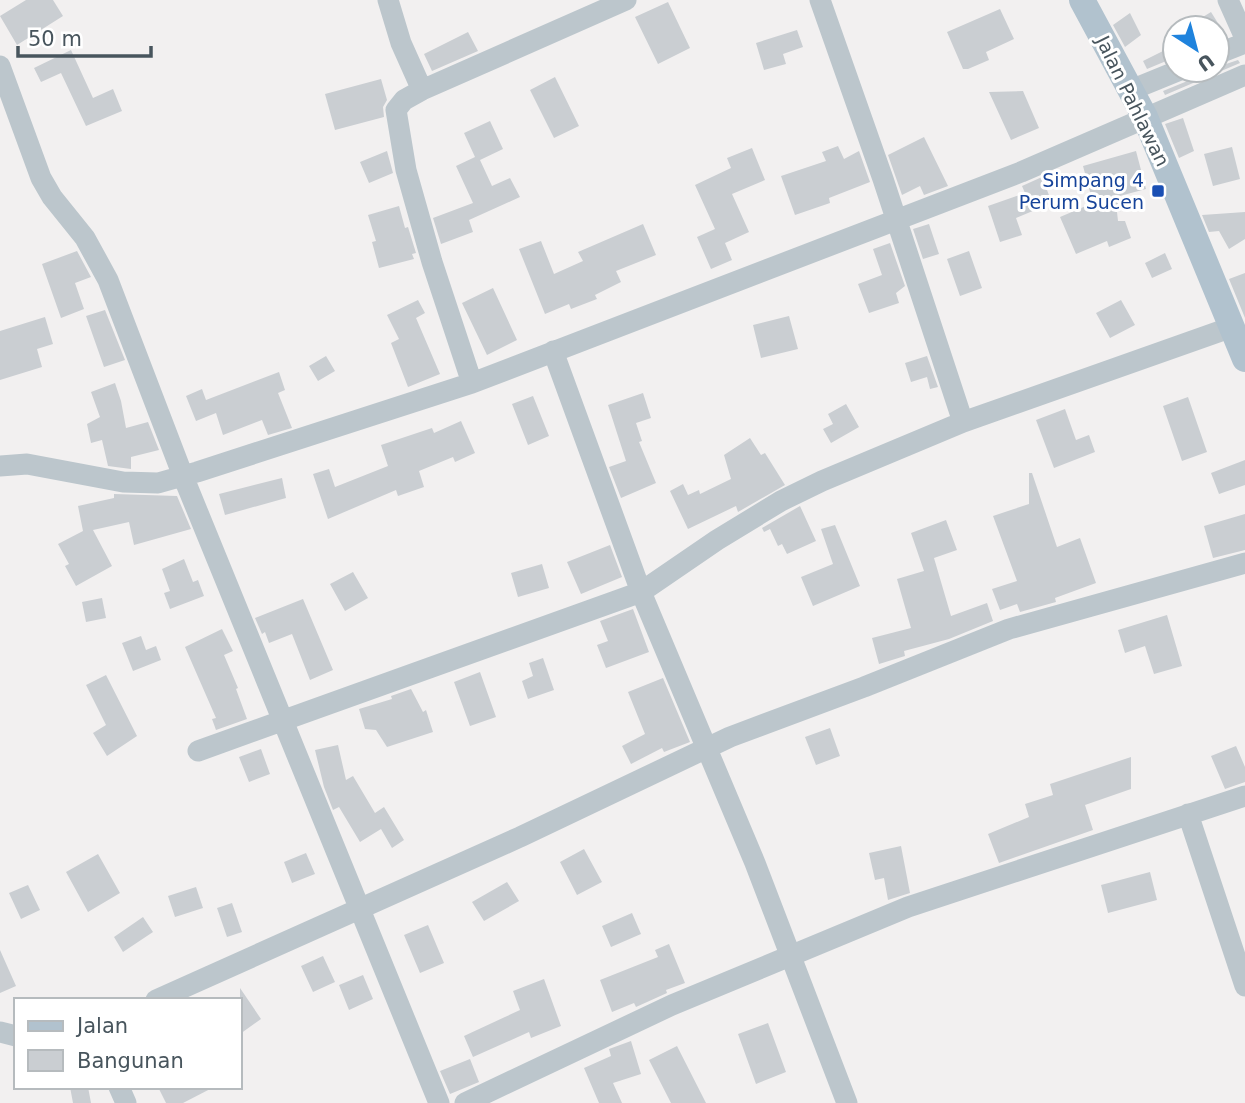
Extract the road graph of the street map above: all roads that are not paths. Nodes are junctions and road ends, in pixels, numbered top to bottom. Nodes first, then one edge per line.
1 (388, 0) edge
2 (626, 0) edge
3 (820, 0) edge
4 (1082, 0) edge
5 (1228, 0) edge
6 (1245, 40) edge
7 (0, 66) edge
8 (1245, 75) edge
9 (1161, 78) edge
10 (422, 90) junction
11 (1131, 90) junction
12 (1145, 117) junction
13 (897, 220) junction
14 (1232, 327) junction
15 (553, 351) junction
16 (1245, 359) edge
17 (472, 383) junction
18 (963, 422) junction
19 (0, 466) edge
20 (183, 476) junction
21 (1245, 563) edge
22 (641, 592) junction
23 (282, 720) junction
24 (706, 748) junction
25 (198, 751) dead end
26 (1245, 796) edge
27 (1188, 814) junction
28 (359, 910) junction
29 (792, 956) junction
30 (1245, 986) edge
31 (161, 998) edge
32 (439, 1103) edge
33 (466, 1103) edge
34 (847, 1103) edge

1 - 10 street
2 - 10 street
3 - 13 street
4 - 11 main road, Jalan Pahlawan
5 - 6 street
7 - 20 street
8 - 12 street
9 - 11 street
10 - 17 street
11 - 12 main road, Jalan Pahlawan
12 - 13 street
12 - 14 main road, Jalan Pahlawan
13 - 15 street
13 - 18 street
14 - 16 main road, Jalan Pahlawan
14 - 18 street
15 - 17 street
15 - 22 street
17 - 20 street
18 - 22 street
19 - 20 street
20 - 23 street
21 - 24 street
22 - 23 street
22 - 24 street
23 - 25 street
23 - 28 street
24 - 28 street
24 - 29 street
26 - 27 street
27 - 29 street
27 - 30 street
28 - 31 street
28 - 32 street
29 - 33 street
29 - 34 street

